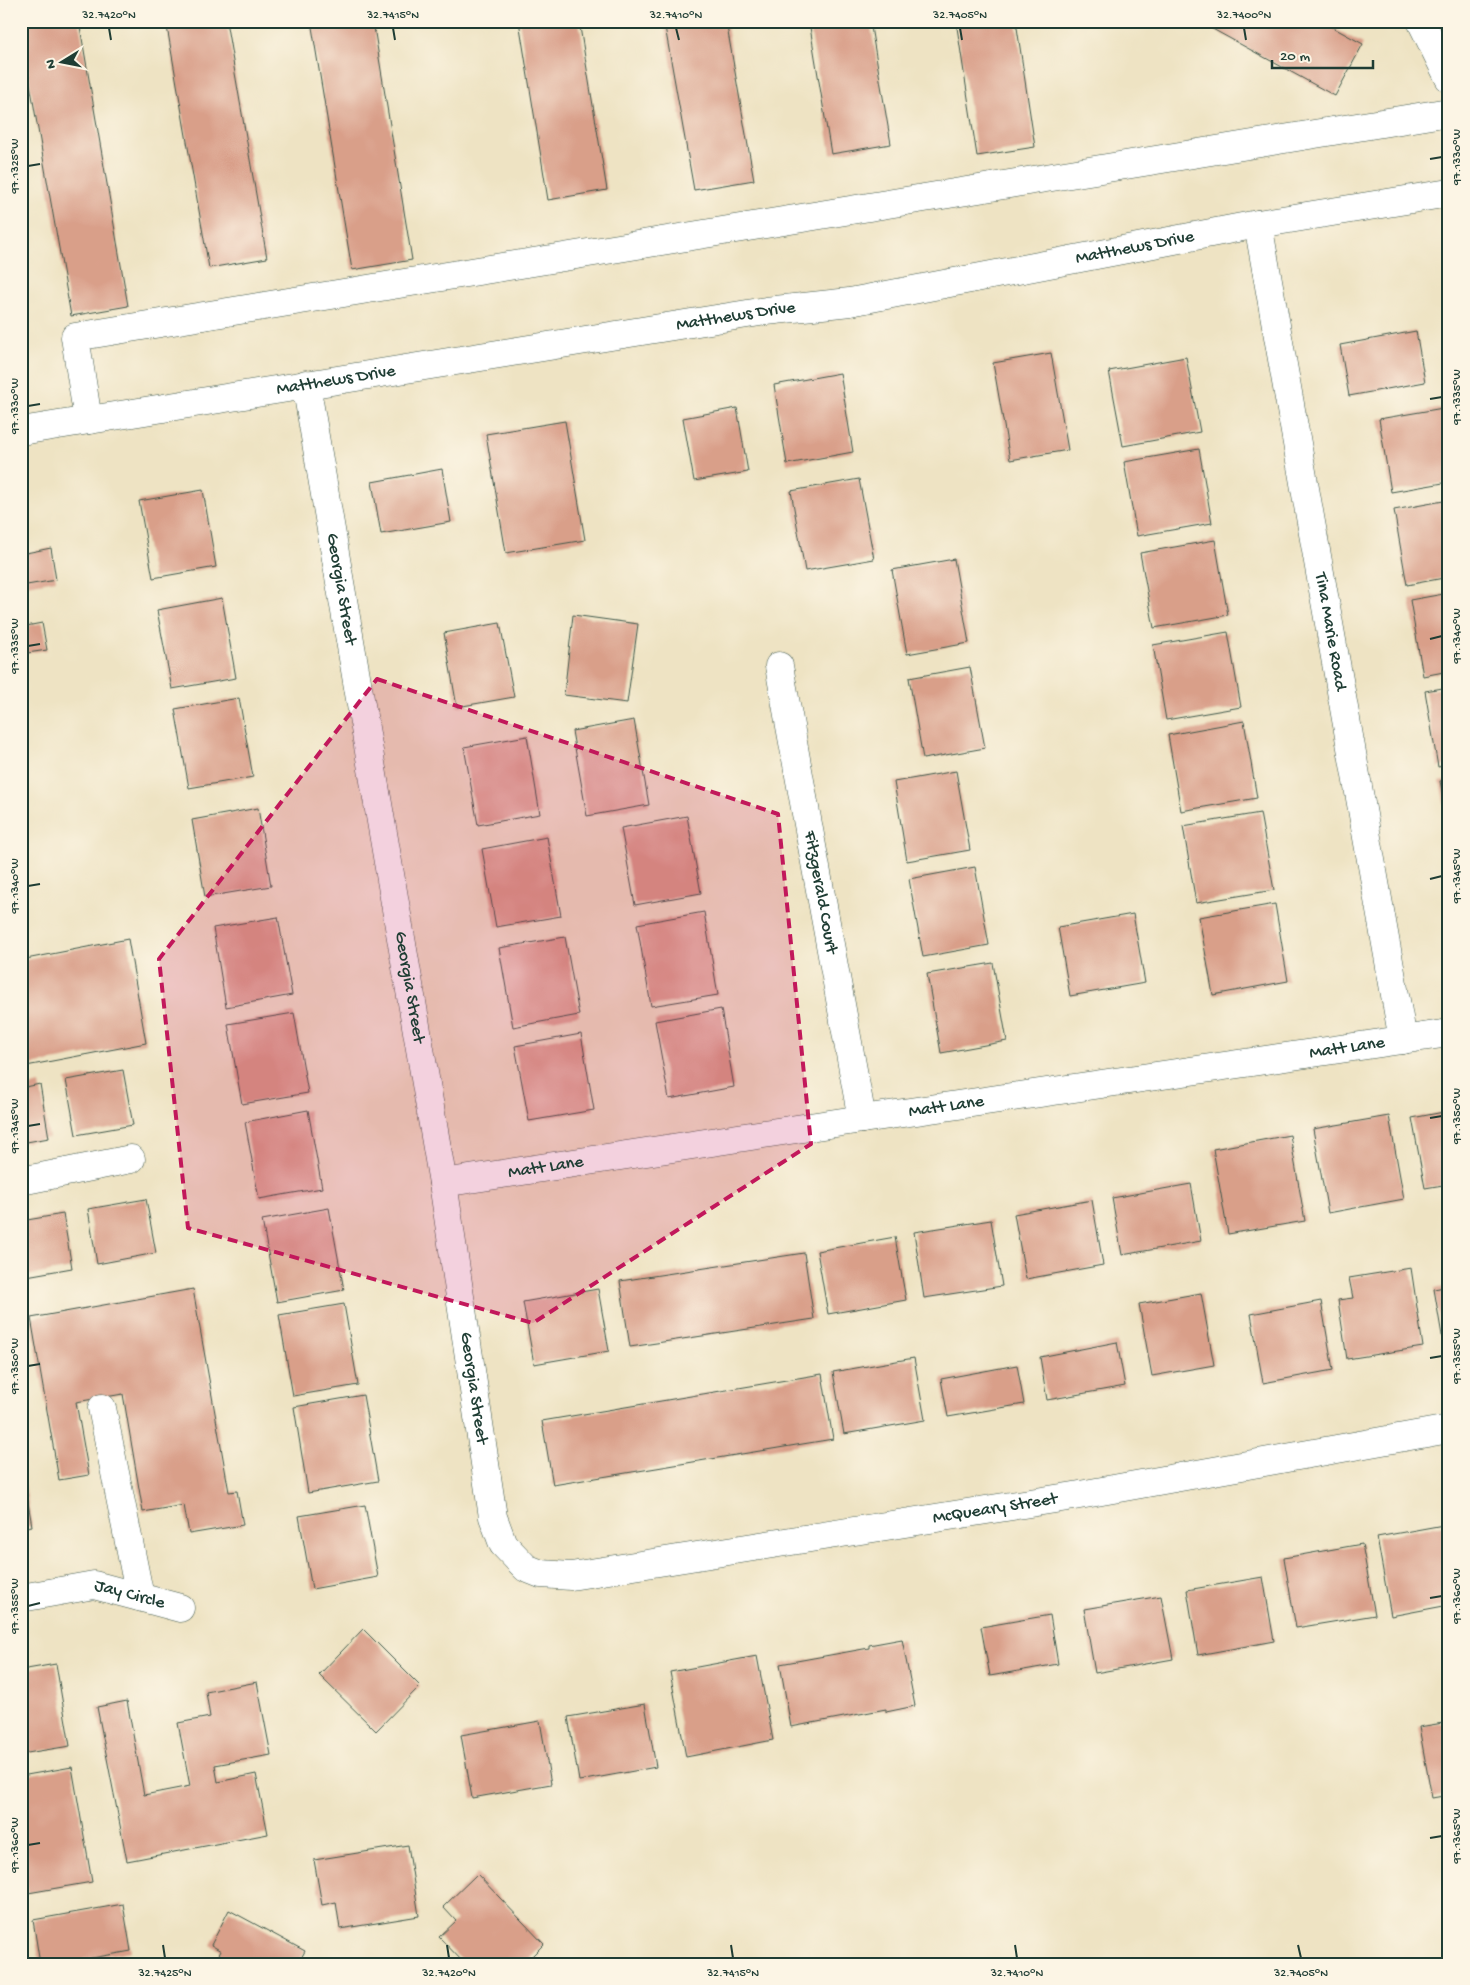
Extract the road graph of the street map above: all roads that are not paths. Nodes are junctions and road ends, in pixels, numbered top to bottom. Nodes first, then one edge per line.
1 (1421, 21) edge
2 (1449, 78) edge
3 (1449, 112) edge
4 (1449, 193) edge
5 (1258, 224) junction
6 (306, 384) junction
7 (88, 420) junction
8 (21, 431) edge
9 (779, 666) dead end
10 (1449, 1033) edge
11 (1403, 1040) junction
12 (862, 1119) junction
13 (131, 1159) dead end
14 (21, 1181) edge
15 (442, 1183) junction
16 (102, 1408) dead end
17 (1449, 1429) edge
18 (542, 1574) joint
19 (140, 1597) junction
20 (21, 1598) edge
21 (180, 1608) dead end

1 - 2 street
3 - 7 street
4 - 5 street, Matthews Drive
5 - 6 street, Matthews Drive
5 - 11 street, Tina Marie Road
6 - 7 street, Matthews Drive
6 - 15 street, Georgia Street
7 - 8 street, Matthews Drive
9 - 12 street, Fitzgerald Court
10 - 11 street, Matt Lane
11 - 12 street, Matt Lane
12 - 15 street, Matt Lane
13 - 14 street
15 - 18 street, Georgia Street
16 - 19 street
17 - 18 street, McQueary Street
19 - 20 street, Jay Circle
19 - 21 street, Jay Circle

